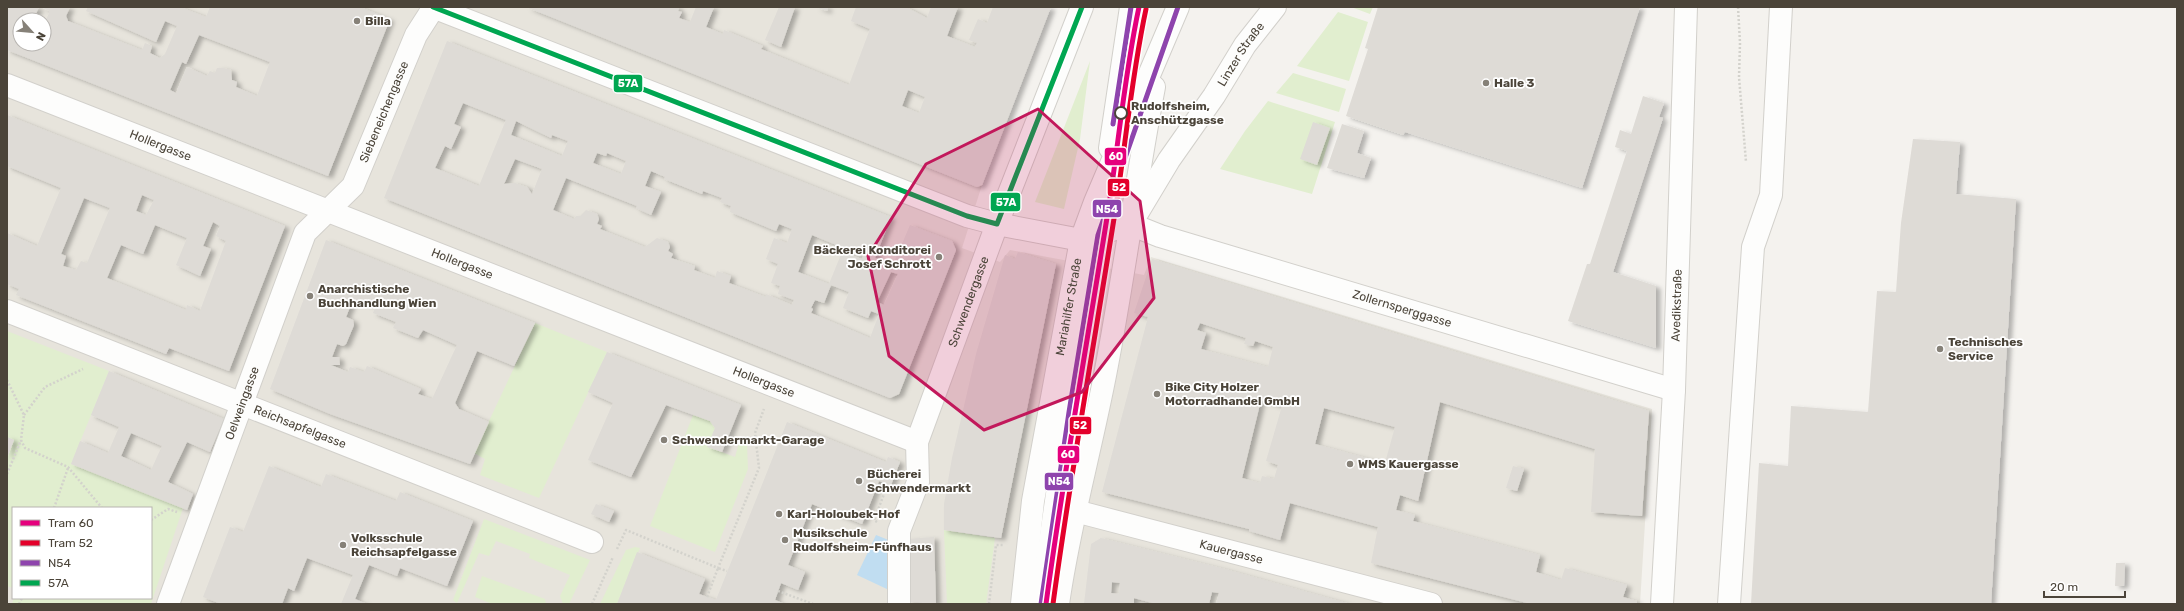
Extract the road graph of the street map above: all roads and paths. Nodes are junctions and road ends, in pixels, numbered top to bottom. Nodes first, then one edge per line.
1 (433, 7) edge
2 (1082, 7) edge
3 (1131, 7) edge
4 (1275, 7) edge
5 (1686, 7) edge
6 (1738, 7) edge
7 (1781, 7) edge
8 (1174, 16) edge
9 (7, 85) edge
10 (1747, 170) dead end
11 (1106, 174) junction
12 (327, 211) junction
13 (997, 224) junction
14 (1130, 224) junction
15 (1090, 237) junction
16 (7, 311) edge
17 (100, 348) junction
18 (7, 380) edge
19 (772, 386) junction
20 (1674, 390) junction
21 (241, 404) junction
22 (24, 415) junction
23 (21, 440) junction
24 (917, 442) junction
25 (68, 467) junction
26 (7, 474) edge
27 (1033, 501) junction
28 (54, 507) edge
29 (101, 507) edge
30 (1064, 508) junction
31 (592, 542) dead end
32 (1005, 546) dead end
33 (718, 568) junction
34 (727, 571) dead end
35 (778, 591) dead end
36 (707, 596) dead end
37 (168, 604) edge
38 (592, 604) edge
39 (813, 604) edge
40 (899, 604) edge
41 (989, 604) edge
42 (1022, 604) edge
43 (1041, 604) edge
44 (1058, 604) edge
45 (1431, 604) edge
46 (1662, 604) edge
47 (1730, 604) edge

1 - 12 street, Siebeneichengasse
1 - 13 street
2 - 13 street, Schwendergasse
3 - 11 street
4 - 14 street, Linzer Straße
5 - 20 street, Avedikstraße
6 - 10 path
7 - 47 street
8 - 11 street, Mariahilfer Straße
8 - 14 street
8 - 15 street
9 - 12 street, Hollergasse
11 - 15 street, Mariahilfer Straße
12 - 19 street, Hollergasse
12 - 21 street, Oelweingasse
13 - 15 street
13 - 24 street, Schwendergasse
14 - 15 street
14 - 20 street, Zollernsperggasse
14 - 30 street
15 - 27 street, Mariahilfer Straße
15 - 30 street
16 - 17 street, Reichsapfelgasse
17 - 21 street, Reichsapfelgasse
17 - 22 path
18 - 22 path
19 - 24 street, Hollergasse
19 - 33 path
20 - 46 street, Avedikstraße
21 - 31 street, Reichsapfelgasse
21 - 37 street, Oelweingasse
22 - 23 path
23 - 25 path
23 - 26 path
24 - 40 street, Schwendergasse
25 - 28 path
25 - 29 path
27 - 30 street, Kauergasse
27 - 42 street, Mariahilfer Straße
30 - 43 street
30 - 44 street
30 - 45 street, Kauergasse
32 - 41 path
33 - 34 path
33 - 36 path
33 - 38 path
35 - 39 path

